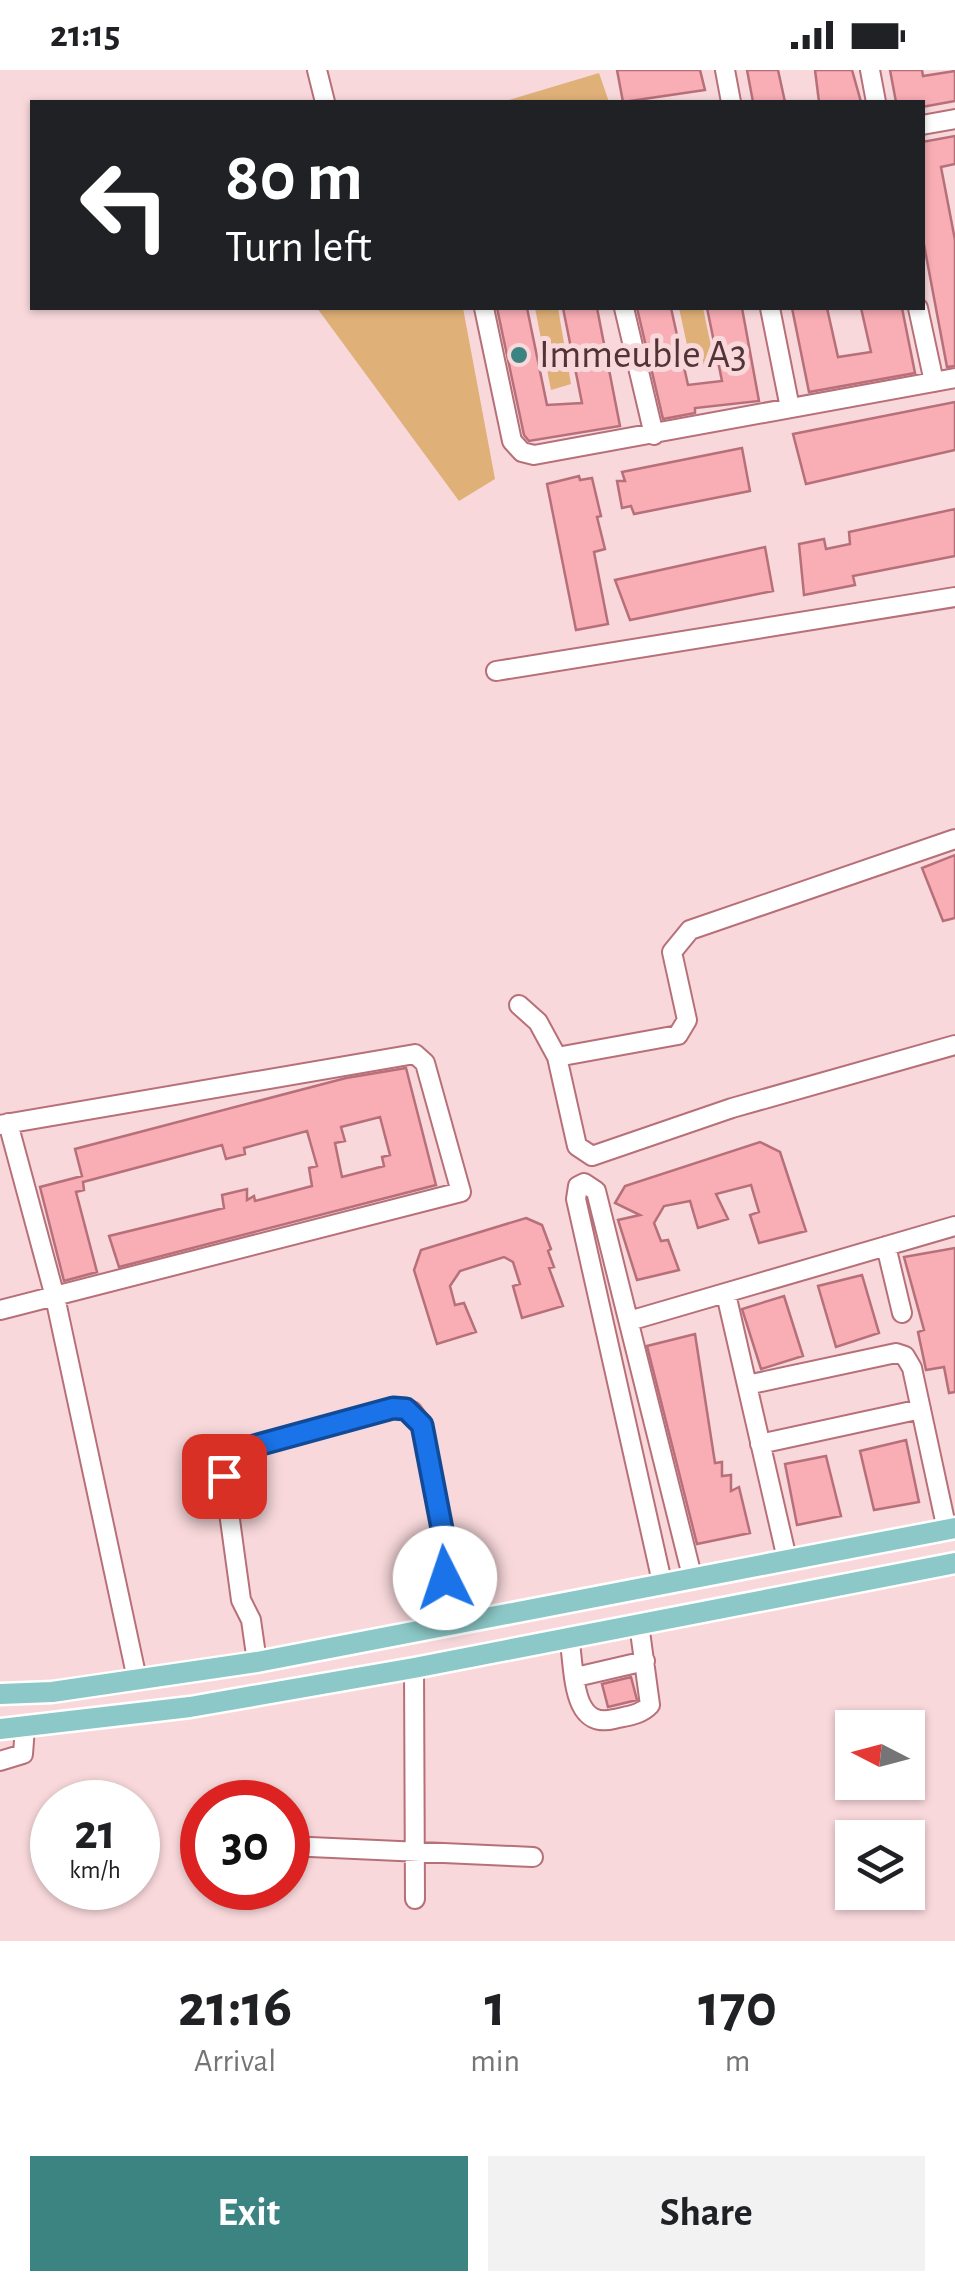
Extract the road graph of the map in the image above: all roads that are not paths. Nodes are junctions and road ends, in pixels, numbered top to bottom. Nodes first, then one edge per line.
1 (317, 70) edge
2 (725, 70) edge
3 (870, 70) edge
4 (324, 100) edge
5 (731, 100) edge
6 (876, 100) edge
7 (955, 118) edge
8 (925, 124) edge
9 (484, 310) edge
10 (624, 310) edge
11 (770, 310) edge
12 (918, 310) edge
13 (955, 378) edge
14 (934, 382) junction
15 (790, 408) junction
16 (654, 435) junction
17 (955, 597) edge
18 (496, 670) dead end
19 (955, 838) edge
20 (519, 1004) dead end
21 (955, 1044) edge
22 (557, 1057) junction
23 (4, 1124) edge
24 (955, 1226) edge
25 (886, 1246) junction
26 (726, 1294) junction
27 (55, 1297) junction
28 (603, 1308) junction
29 (0, 1310) edge
30 (627, 1312) junction
31 (902, 1313) dead end
32 (746, 1385) junction
33 (921, 1408) junction
34 (760, 1444) junction
35 (667, 1474) junction
36 (641, 1480) junction
37 (951, 1529) edge
38 (786, 1559) junction
39 (426, 1564) dead end
40 (955, 1564) edge
41 (692, 1576) junction
42 (662, 1582) junction
43 (442, 1591) junction
44 (639, 1624) junction
45 (448, 1626) junction
46 (569, 1637) junction
47 (645, 1660) junction
48 (256, 1662) junction
49 (414, 1668) junction
50 (576, 1676) junction
51 (136, 1679) junction
52 (0, 1694) edge
53 (25, 1727) junction
54 (0, 1728) edge
55 (0, 1761) edge
56 (310, 1847) edge
57 (415, 1853) junction
58 (533, 1857) dead end
59 (415, 1899) dead end

1 - 4 street
2 - 5 street
3 - 6 street
7 - 8 street
9 - 16 street
10 - 16 street
11 - 15 street
12 - 14 street
13 - 14 street
14 - 15 street
15 - 16 street
17 - 18 street
19 - 22 street
20 - 22 street
21 - 22 street
23 - 27 street
23 - 27 street
24 - 25 street
25 - 26 street
25 - 31 street
26 - 30 street
26 - 32 street
27 - 29 street
27 - 51 street
28 - 30 street
28 - 30 street
28 - 36 street
30 - 35 street
32 - 33 street
32 - 34 street
33 - 34 street
33 - 37 street
34 - 38 street
35 - 36 street
35 - 41 street
36 - 42 street
37 - 38 main road
38 - 41 main road
39 - 43 street
40 - 44 main road
41 - 42 main road
42 - 45 main road
43 - 45 street
43 - 48 street
44 - 46 main road
44 - 47 street
45 - 48 main road
46 - 49 main road
46 - 50 street
47 - 50 street
47 - 50 street
48 - 51 main road
49 - 53 main road
49 - 57 street
51 - 52 main road
53 - 54 main road
53 - 55 street
56 - 57 street
57 - 58 street
57 - 59 street

